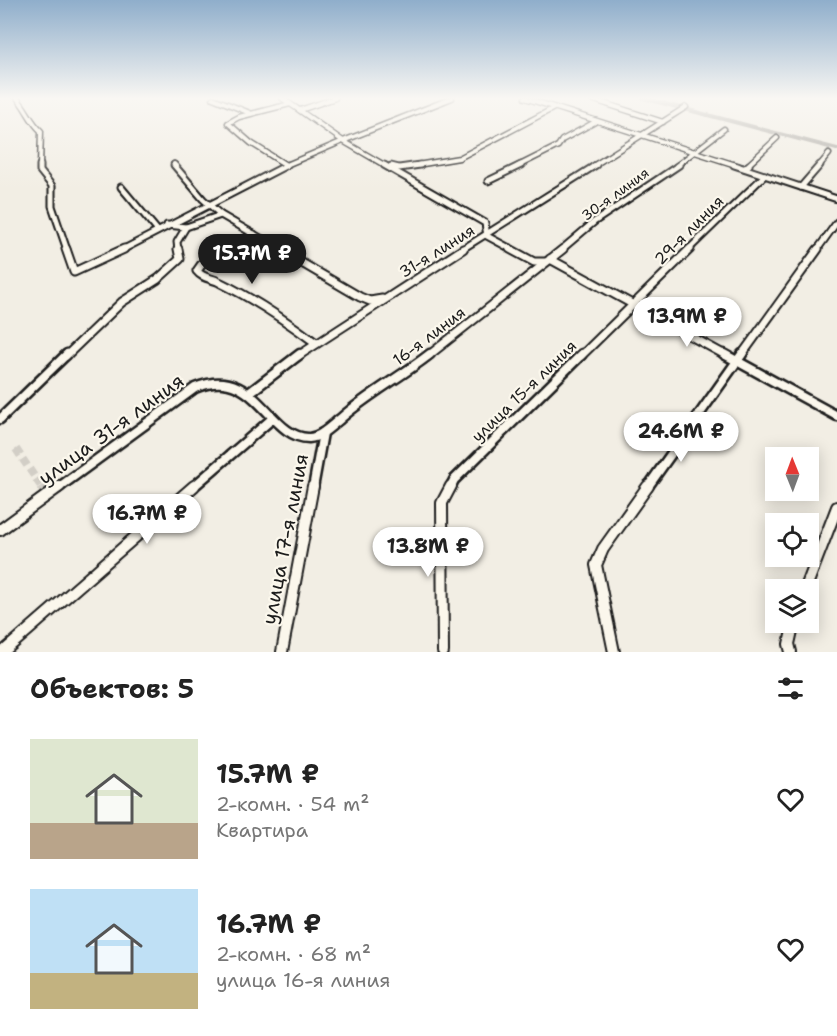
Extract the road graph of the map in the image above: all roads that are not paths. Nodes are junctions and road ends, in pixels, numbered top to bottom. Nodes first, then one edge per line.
1 (38, 128) edge
2 (234, 128) edge
3 (326, 128) edge
4 (376, 128) edge
5 (515, 128) edge
6 (584, 128) edge
7 (619, 128) edge
8 (653, 128) edge
9 (723, 129) dead end
10 (642, 135) junction
11 (777, 138) dead end
12 (344, 141) junction
13 (698, 152) junction
14 (829, 154) dead end
15 (174, 164) dead end
16 (383, 164) junction
17 (286, 165) junction
18 (745, 168) junction
19 (765, 175) junction
20 (488, 181) dead end
21 (121, 187) dead end
22 (801, 187) junction
23 (837, 199) edge
24 (209, 204) junction
25 (221, 215) junction
26 (837, 222) edge
27 (167, 225) junction
28 (186, 227) junction
29 (157, 230) junction
30 (254, 234) junction
31 (487, 236) junction
32 (548, 260) junction
33 (390, 296) junction
34 (634, 305) junction
35 (316, 343) junction
36 (737, 360) junction
37 (249, 393) junction
38 (837, 416) edge
39 (273, 418) junction
40 (0, 419) edge
41 (323, 433) junction
42 (837, 507) edge
43 (0, 530) edge
44 (809, 579) edge
45 (792, 633) edge
46 (3, 652) edge
47 (282, 652) edge
48 (443, 652) edge
49 (614, 652) edge
50 (791, 652) edge

1 - 29 street
2 - 17 street
3 - 12 street
4 - 12 street
5 - 16 street
6 - 20 street
7 - 10 street
8 - 10 street, 31-я линия
9 - 13 street, 30-я линия
10 - 13 street
10 - 31 street, 31-я линия
11 - 18 street
12 - 16 street
12 - 17 street
13 - 18 street
13 - 32 street, 30-я линия
14 - 22 street
15 - 24 street
16 - 31 street
17 - 24 street
18 - 19 street
19 - 22 street
19 - 34 street, 29-я линия
21 - 29 street
22 - 23 street
24 - 25 street
24 - 27 street
25 - 28 street
25 - 30 street
26 - 36 street
27 - 28 street
27 - 29 street
28 - 40 street
30 - 33 street
30 - 35 street
31 - 32 street
31 - 33 street, 31-я линия
32 - 34 street
32 - 41 street, 16-я линия
33 - 35 street, 31-я линия
34 - 36 street
34 - 48 street, улица 15-я линия
35 - 37 street, 31-я линия
36 - 38 street
36 - 49 street
37 - 39 street
37 - 43 street, улица 31-я линия
39 - 41 street
39 - 46 street
41 - 47 street, улица 17-я линия
42 - 44 street
45 - 50 street

